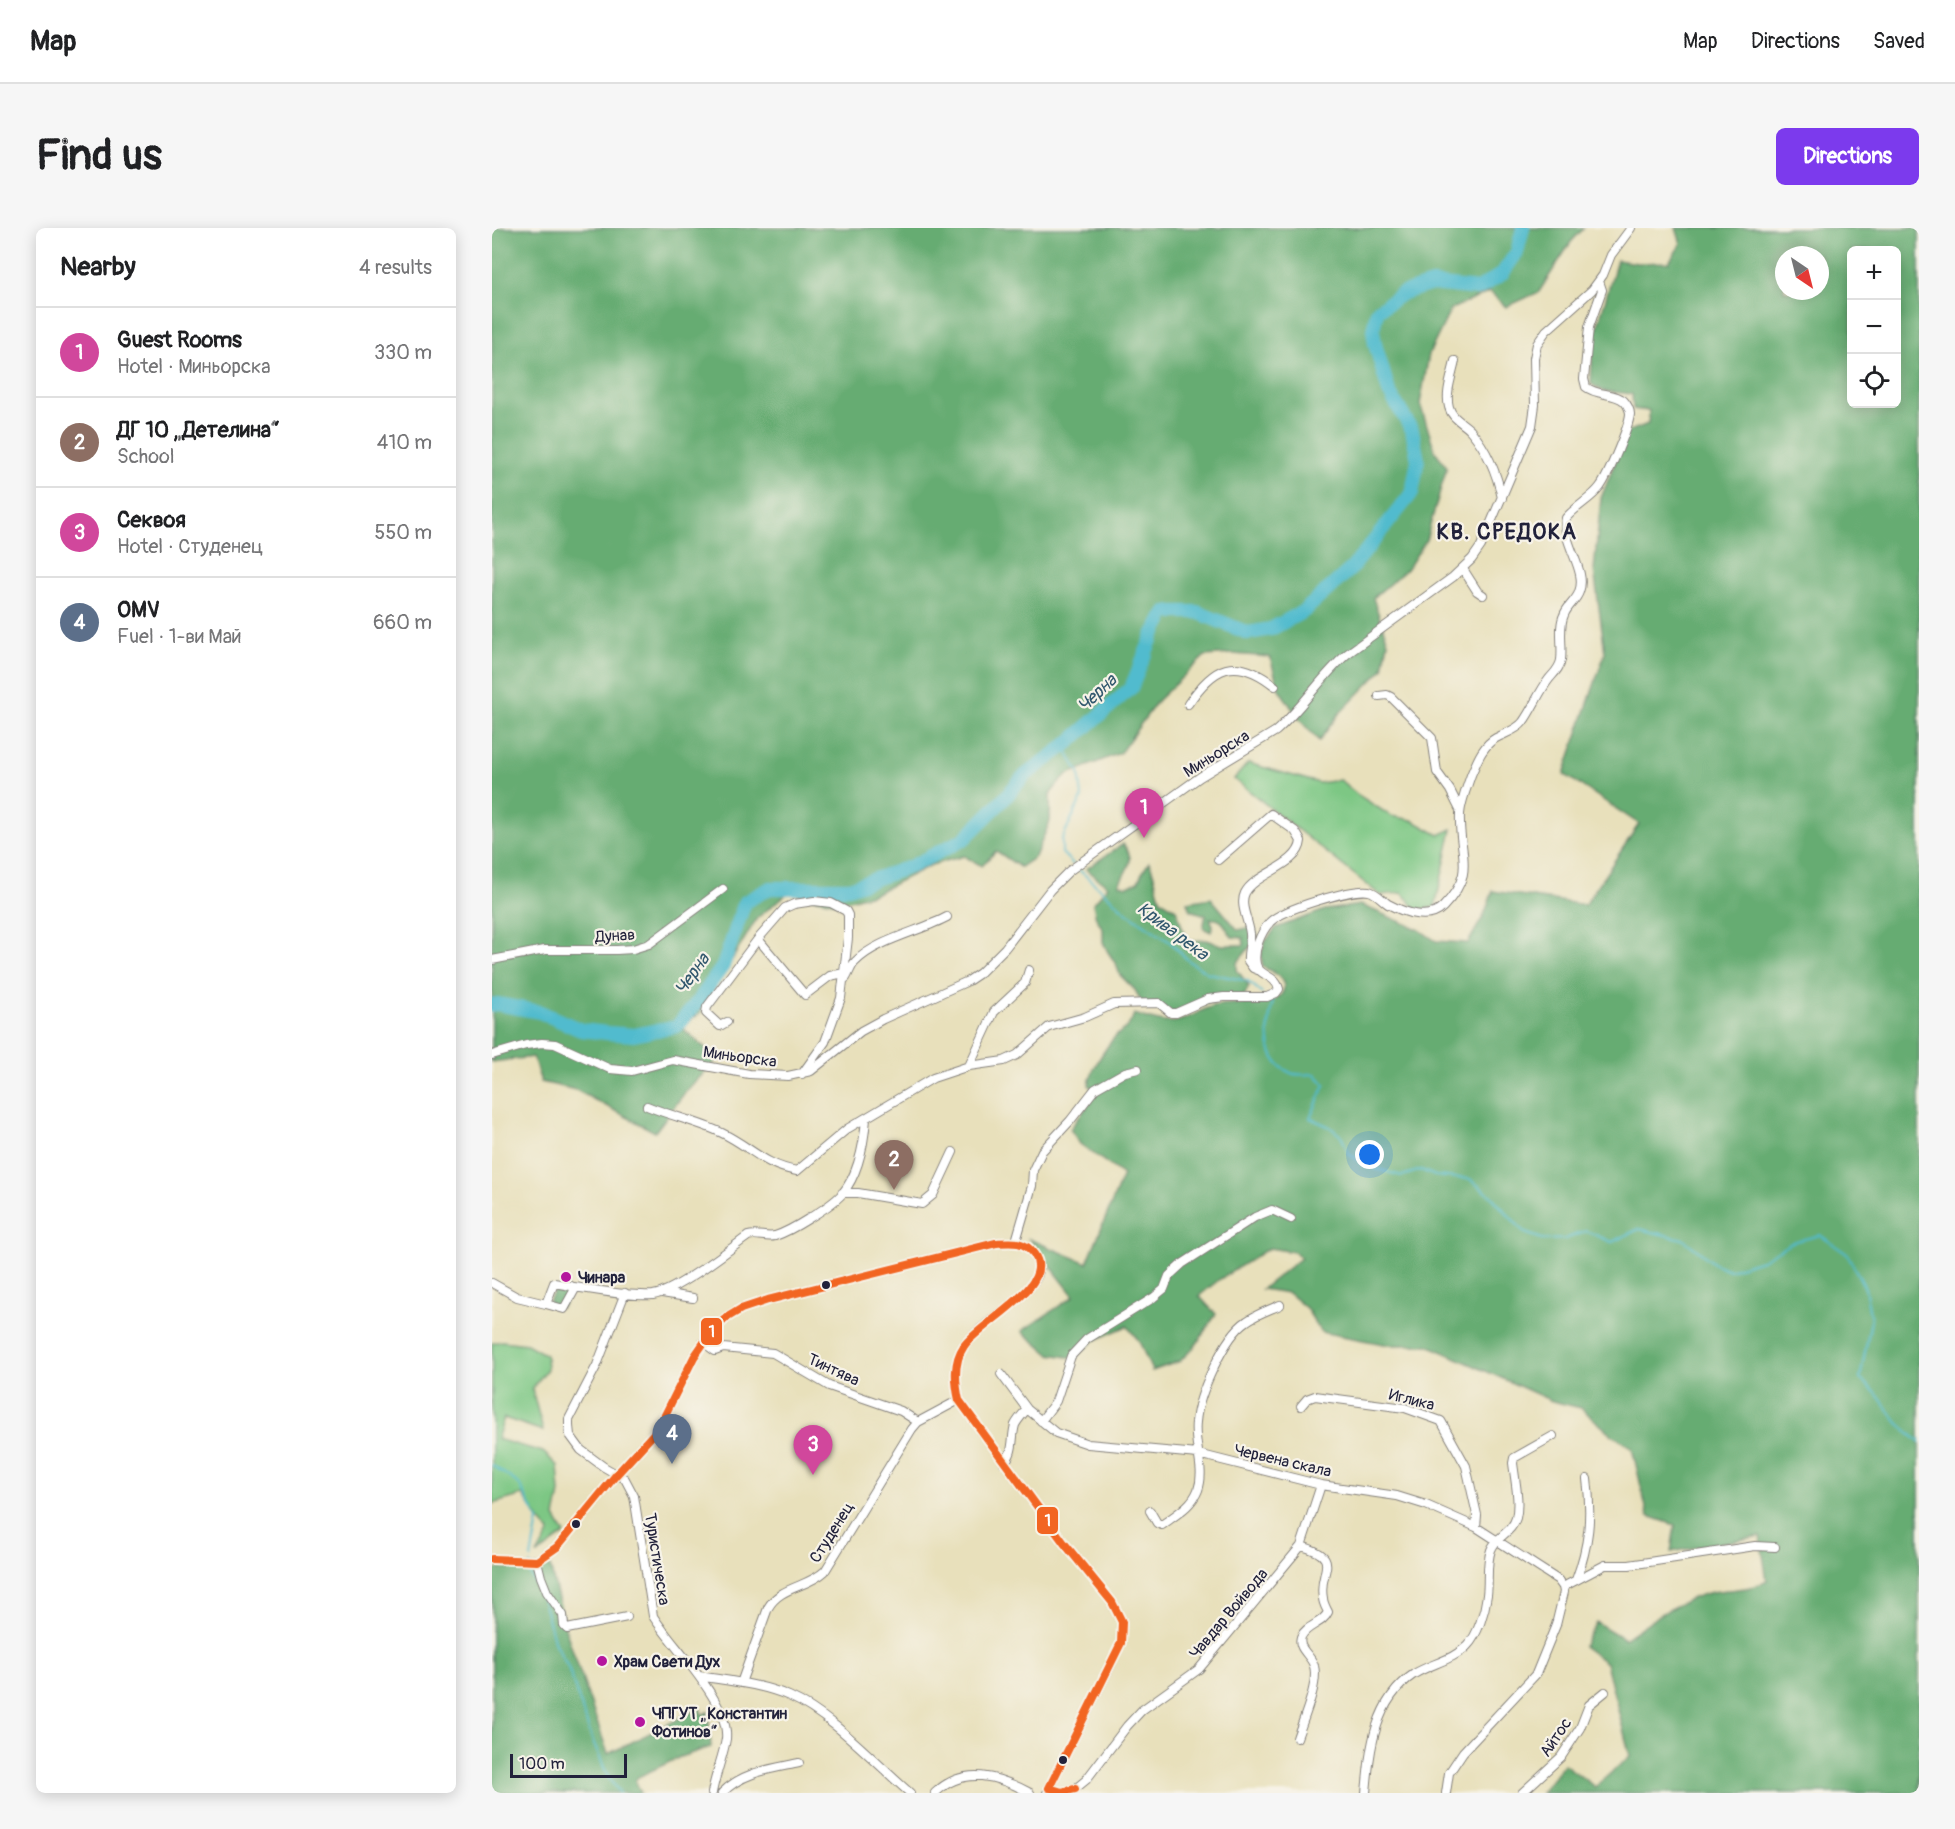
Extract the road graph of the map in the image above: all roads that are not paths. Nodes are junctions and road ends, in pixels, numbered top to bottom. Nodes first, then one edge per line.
1 (1631, 228) edge
2 (1599, 281) junction
3 (1455, 361) dead end
4 (1502, 498) junction
5 (1463, 569) junction
6 (1483, 595) dead end
7 (1275, 686) dead end
8 (1379, 696) dead end
9 (1188, 704) dead end
10 (1460, 812) junction
11 (1218, 860) dead end
12 (723, 889) dead end
13 (947, 917) dead end
14 (758, 939) junction
15 (492, 960) edge
16 (1029, 970) dead end
17 (1260, 971) junction
18 (844, 973) junction
19 (843, 985) junction
20 (727, 1022) dead end
21 (492, 1055) edge
22 (969, 1066) junction
23 (1138, 1069) dead end
24 (802, 1074) junction
25 (647, 1106) dead end
26 (866, 1119) junction
27 (953, 1152) dead end
28 (842, 1193) junction
29 (1291, 1219) dead end
30 (1016, 1241) junction
31 (492, 1283) edge
32 (574, 1287) junction
33 (625, 1293) junction
34 (662, 1293) junction
35 (693, 1298) dead end
36 (546, 1304) junction
37 (1280, 1305) dead end
38 (703, 1342) junction
39 (1001, 1374) dead end
40 (959, 1400) junction
41 (1301, 1406) dead end
42 (1027, 1409) junction
43 (1041, 1421) junction
44 (918, 1422) junction
45 (1553, 1436) dead end
46 (1198, 1454) junction
47 (1004, 1463) junction
48 (616, 1475) junction
49 (1587, 1479) dead end
50 (1321, 1485) junction
51 (1150, 1511) dead end
52 (1476, 1527) junction
53 (1496, 1540) junction
54 (1301, 1546) junction
55 (1775, 1547) dead end
56 (492, 1559) edge
57 (537, 1562) junction
58 (1576, 1580) junction
59 (1563, 1587) junction
60 (627, 1617) dead end
61 (699, 1676) junction
62 (741, 1683) junction
63 (1605, 1692) dead end
64 (1297, 1738) dead end
65 (799, 1763) dead end
66 (1075, 1789) dead end
67 (711, 1793) edge
68 (722, 1793) edge
69 (910, 1793) edge
70 (935, 1793) edge
71 (1030, 1793) edge
72 (1047, 1793) edge
73 (1366, 1793) edge
74 (1446, 1793) edge
75 (1522, 1793) edge

1 - 2 street, Миньорска
2 - 4 street, Миньорска
2 - 10 street
3 - 4 street
4 - 5 street, Миньорска
5 - 6 street
5 - 24 street, Миньорска
7 - 9 street
8 - 10 street
10 - 17 street
11 - 17 street
12 - 15 street, Дунав
13 - 19 street
14 - 18 street
14 - 18 street
14 - 20 street
16 - 22 street
17 - 22 street
18 - 19 street
19 - 24 street
21 - 24 street, Миньорска
22 - 26 street
23 - 30 street
25 - 26 street
26 - 28 street
27 - 28 street
28 - 34 street
29 - 43 street
30 - 38 street
30 - 40 street
31 - 36 street
32 - 33 street
32 - 36 street
32 - 36 street
33 - 34 street
33 - 48 street, Туристическа
34 - 35 street
37 - 46 street
38 - 44 street, Тинтява
38 - 48 street
39 - 42 street, Червена скала
40 - 44 street, Студенец
40 - 47 street
41 - 52 street, Иглика
42 - 43 street, Червена скала
42 - 47 street
43 - 46 street, Червена скала
44 - 62 street, Студенец
45 - 53 street
46 - 50 street, Червена скала
46 - 51 street
47 - 72 street
48 - 57 street
48 - 61 street, Туристическа
49 - 58 street
50 - 52 street, Червена скала
50 - 54 street, Чавдар Войвода
52 - 53 street, Червена скала
53 - 59 street, Червена скала
53 - 73 street
54 - 64 street
54 - 66 street, Чавдар Войвода
55 - 58 street
56 - 57 street
57 - 60 street
58 - 59 street
59 - 74 street
61 - 62 street
61 - 67 street, Туристическа
62 - 69 street
63 - 75 street, Айтос
65 - 68 street
70 - 71 street

